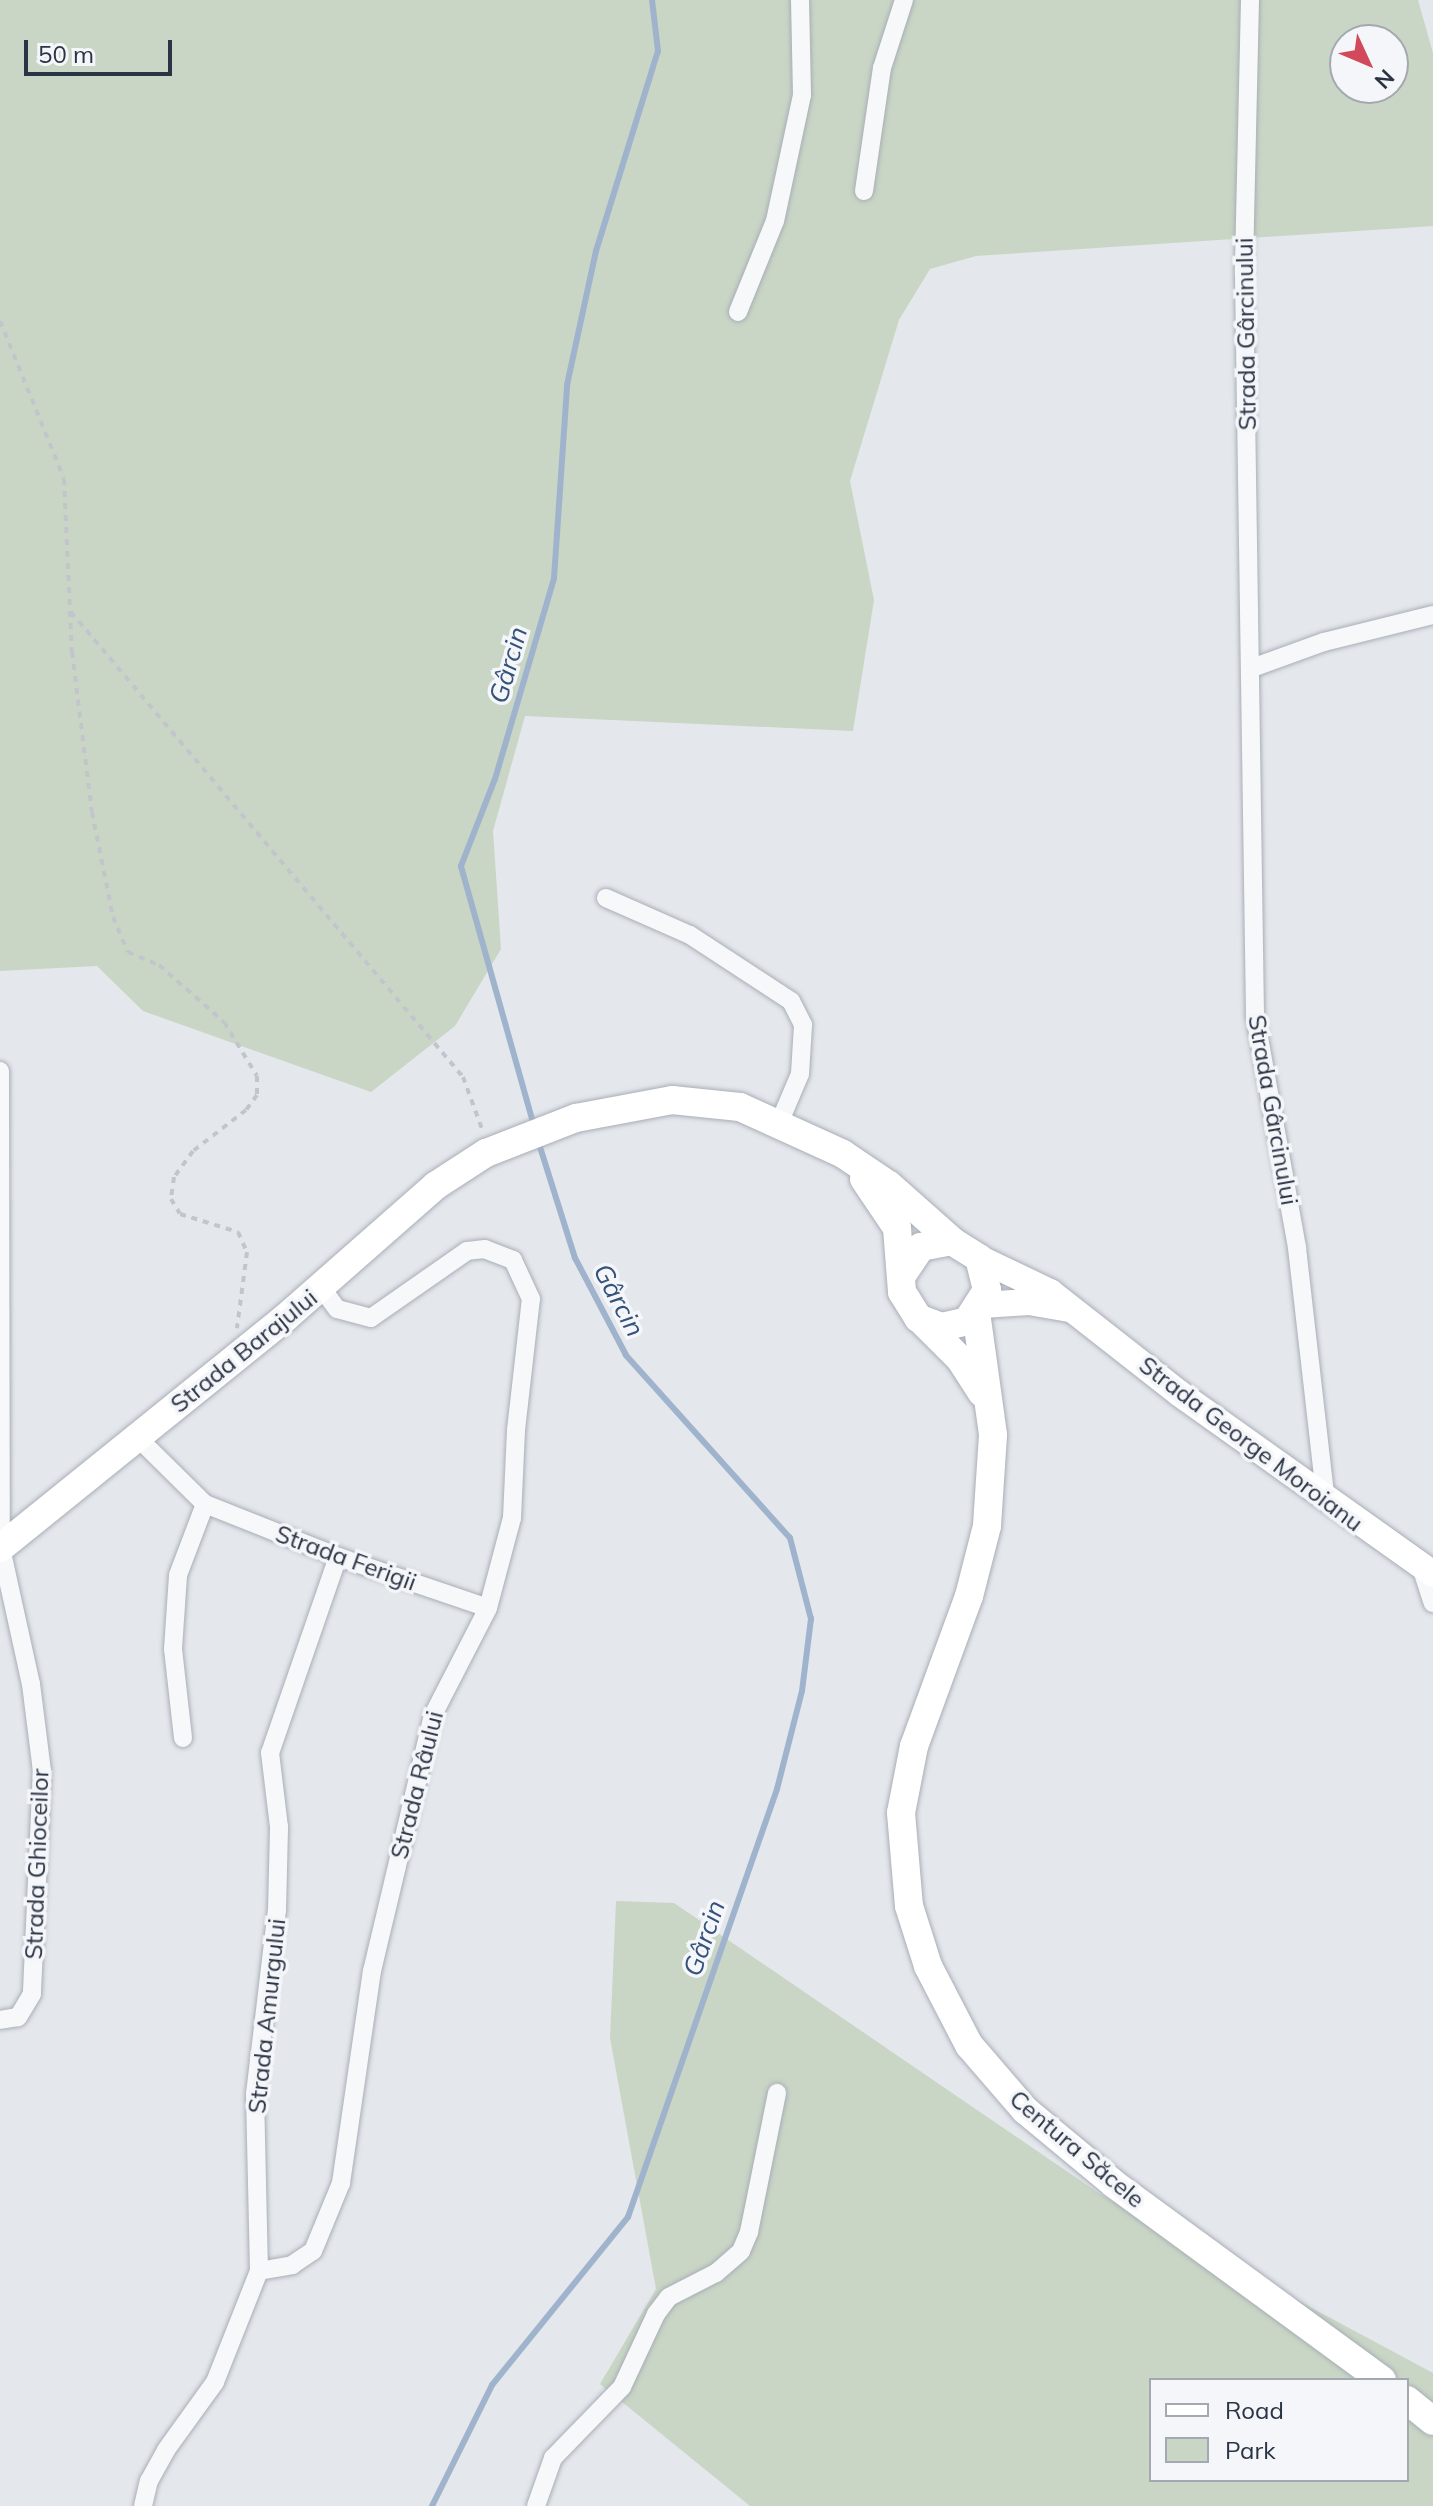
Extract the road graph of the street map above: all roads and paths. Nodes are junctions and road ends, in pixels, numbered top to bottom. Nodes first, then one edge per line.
1 (800, 0) edge
2 (904, 0) edge
3 (1250, 0) edge
4 (864, 191) dead end
5 (738, 312) dead end
6 (0, 321) edge
7 (70, 611) junction
8 (1433, 615) edge
9 (1252, 668) junction
10 (606, 898) dead end
11 (0, 1071) edge
12 (780, 1121) junction
13 (486, 1153) junction
14 (843, 1154) junction
15 (952, 1241) junction
16 (979, 1258) junction
17 (902, 1275) junction
18 (321, 1287) junction
19 (979, 1309) junction
20 (1072, 1310) junction
21 (918, 1318) junction
22 (248, 1349) junction
23 (990, 1408) junction
24 (138, 1438) junction
25 (1326, 1501) junction
26 (205, 1504) junction
27 (0, 1548) edge
28 (338, 1557) junction
29 (1427, 1570) edge
30 (1433, 1603) edge
31 (488, 1608) junction
32 (183, 1738) dead end
33 (0, 2020) edge
34 (777, 2093) dead end
35 (259, 2271) junction
36 (1379, 2378) edge
37 (1409, 2402) edge
38 (1433, 2421) edge
39 (143, 2506) edge
40 (536, 2506) edge

1 - 5 street
2 - 4 street
3 - 9 street, Strada Gârcinului
6 - 7 path
7 - 13 path
7 - 22 path
8 - 9 street
9 - 25 street, Strada Gârcinului
10 - 12 street
11 - 27 street, Strada Ghioceilor
12 - 13 main road, Strada Barajului
12 - 14 main road
13 - 18 main road, Strada Barajului
14 - 15 main road
14 - 17 main road
15 - 16 main road
15 - 17 main road
16 - 19 main road
16 - 20 main road, Strada George Moroianu
17 - 21 main road
18 - 22 main road, Strada Barajului
18 - 31 street, Strada Râului
19 - 20 main road, Strada George Moroianu
19 - 21 main road
19 - 23 main road, Centura Săcele
20 - 25 main road, Strada George Moroianu
21 - 23 main road, Centura Săcele
22 - 24 main road, Strada Barajului
23 - 36 main road, Centura Săcele
24 - 26 street, Strada Ferigii
24 - 27 main road, Strada Barajului
25 - 29 main road, Strada George Moroianu
26 - 28 street, Strada Ferigii
26 - 32 street
27 - 33 street, Strada Ghioceilor
28 - 31 street, Strada Ferigii
28 - 35 street, Strada Amurgului
29 - 30 street
31 - 35 street, Strada Râului
34 - 40 street
35 - 39 street, Strada Amurgului
37 - 38 main road

